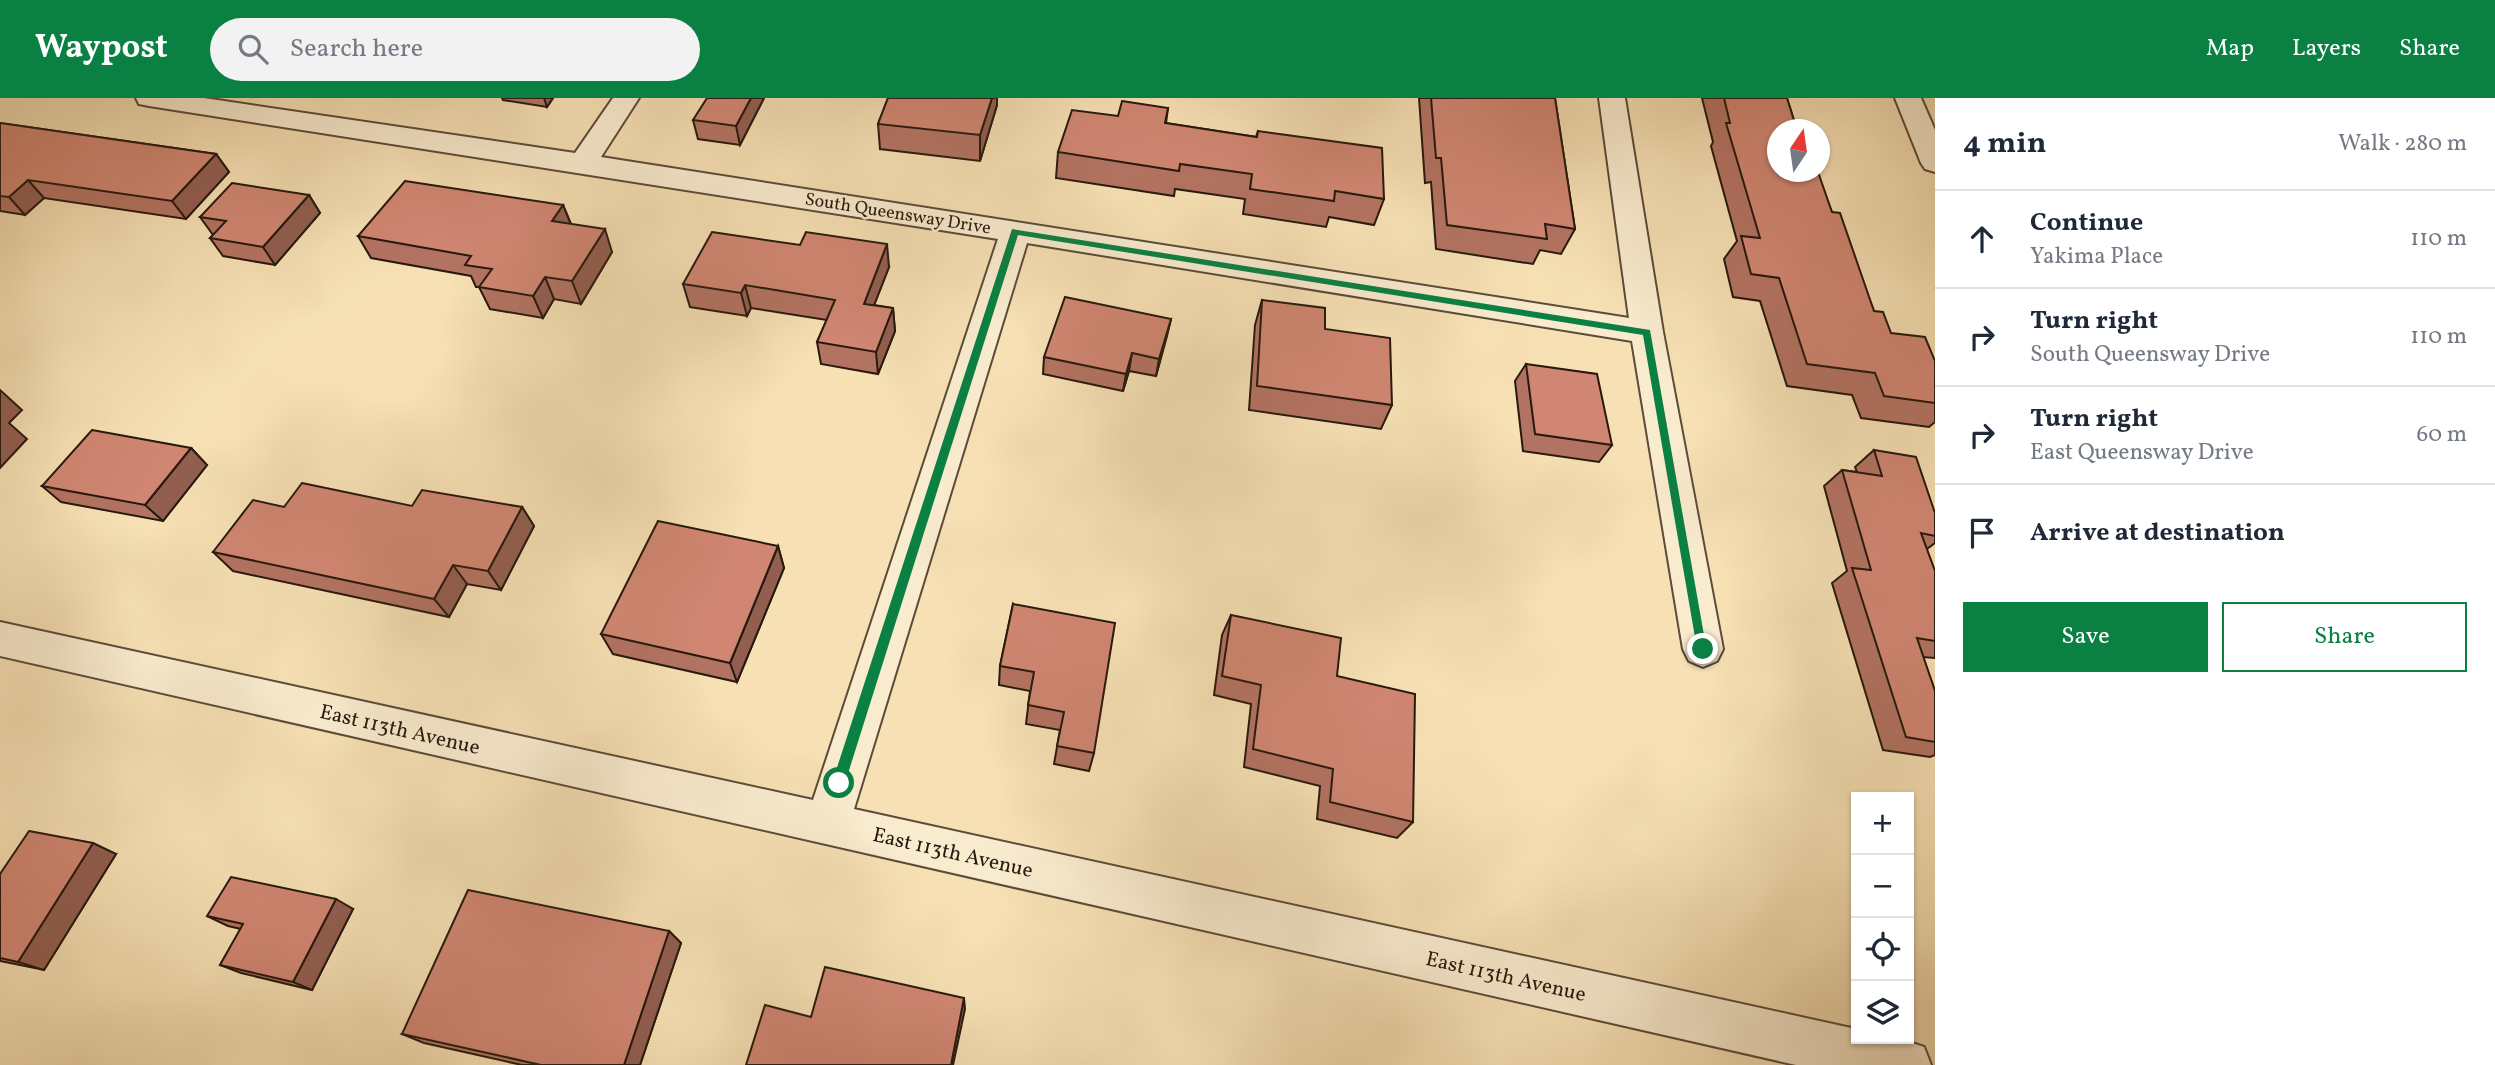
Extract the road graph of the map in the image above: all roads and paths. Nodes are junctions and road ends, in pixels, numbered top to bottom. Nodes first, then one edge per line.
1 (149, 98) edge
2 (626, 98) edge
3 (1612, 98) edge
4 (1908, 98) edge
5 (583, 163) junction
6 (1935, 163) edge
7 (1015, 232) junction
8 (1647, 332) junction
9 (0, 639) edge
10 (1703, 649) dead end
11 (827, 824) junction
12 (1906, 1065) edge

1 - 5 street, South Queensway Drive
2 - 5 street
3 - 8 street
4 - 6 street
5 - 7 street, South Queensway Drive
7 - 8 street, South Queensway Drive
7 - 11 street
8 - 10 street
9 - 11 street, East 113th Avenue
11 - 12 street, East 113th Avenue

